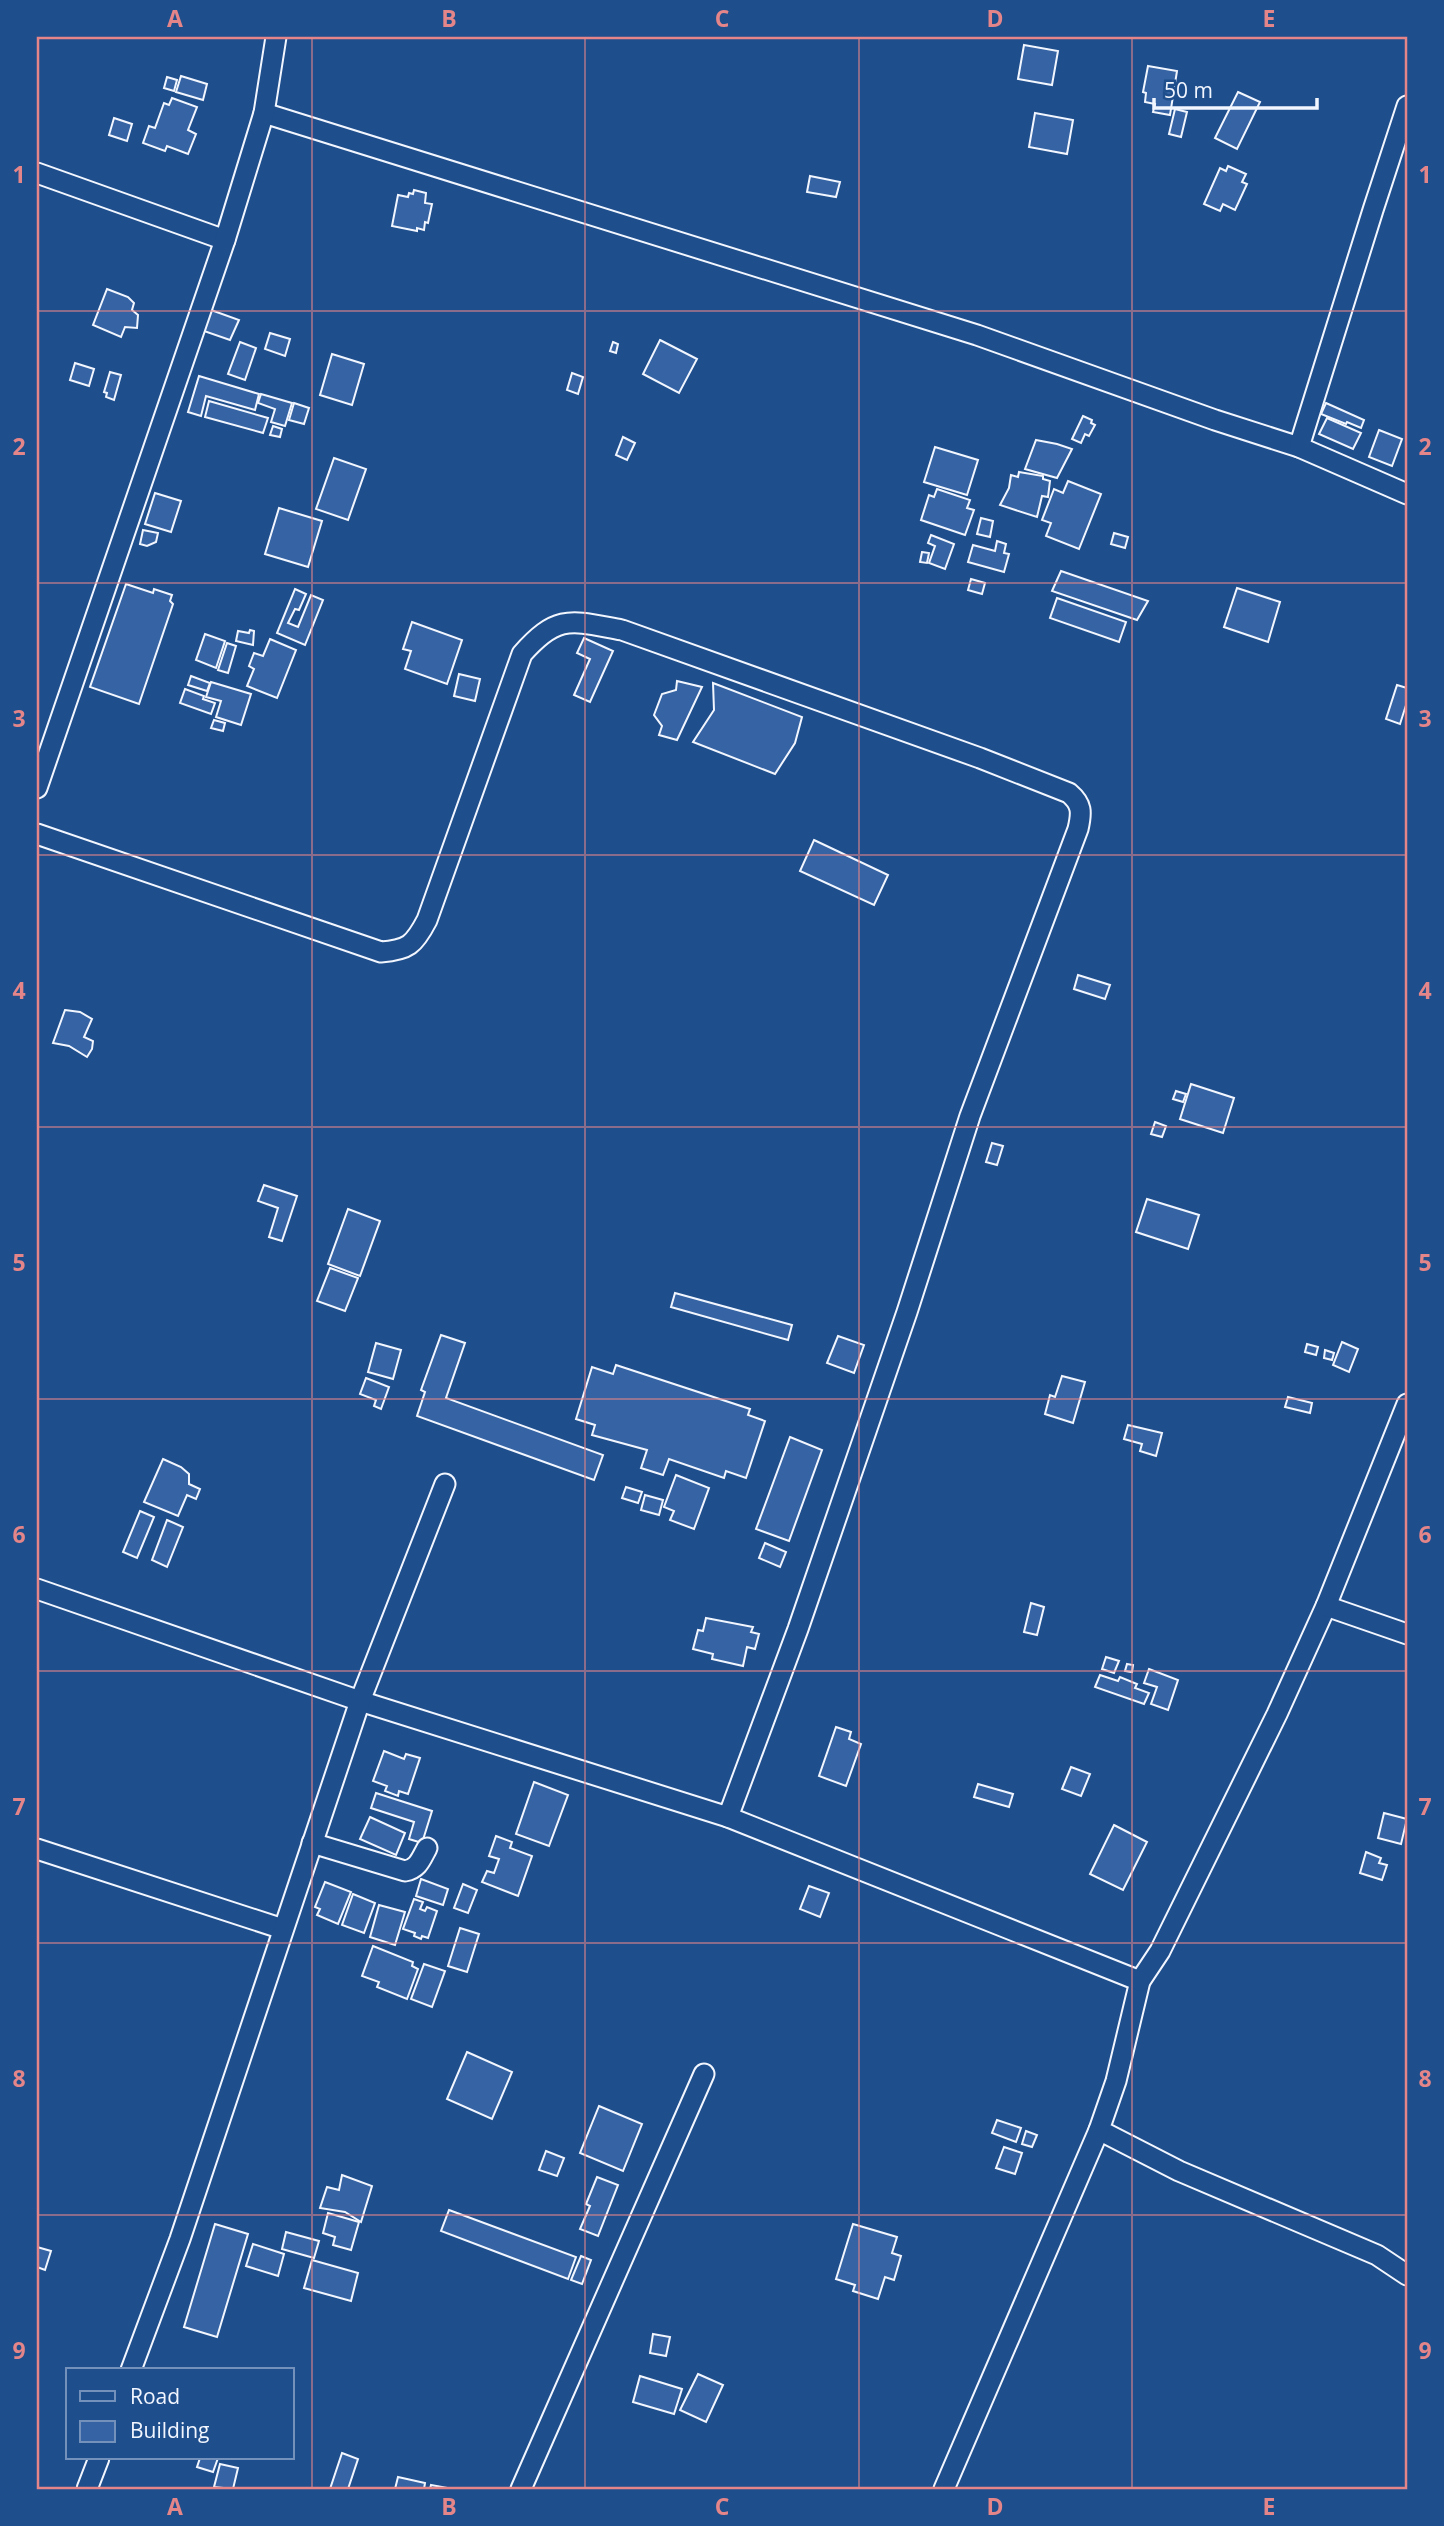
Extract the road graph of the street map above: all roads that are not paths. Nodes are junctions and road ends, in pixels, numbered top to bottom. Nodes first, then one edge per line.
1 (276, 37) edge
2 (1407, 106) edge
3 (264, 113) junction
4 (37, 173) edge
5 (225, 240) junction
6 (1299, 447) junction
7 (1407, 494) edge
8 (37, 788) edge
9 (37, 834) edge
10 (1407, 1405) edge
11 (445, 1484) dead end
12 (37, 1589) edge
13 (1326, 1606) junction
14 (1407, 1634) edge
15 (360, 1701) junction
16 (728, 1817) junction
17 (312, 1843) junction
18 (427, 1847) dead end
19 (38, 1854) edge
20 (283, 1929) junction
21 (1140, 1981) junction
22 (704, 2074) dead end
23 (1099, 2130) junction
24 (1407, 2275) edge
25 (132, 2368) edge
26 (98, 2460) edge
27 (87, 2489) edge
28 (521, 2489) edge
29 (944, 2489) edge

1 - 3 street
2 - 6 street
3 - 5 street
3 - 6 street
4 - 5 street
5 - 8 street
6 - 7 street
9 - 16 street
10 - 13 street
11 - 15 street
12 - 15 street
13 - 14 street
13 - 21 street
15 - 16 street
15 - 17 street
16 - 21 street
17 - 18 street
17 - 20 street
19 - 20 street
20 - 25 street
21 - 23 street
22 - 28 street
23 - 24 street
23 - 29 street
26 - 27 street

